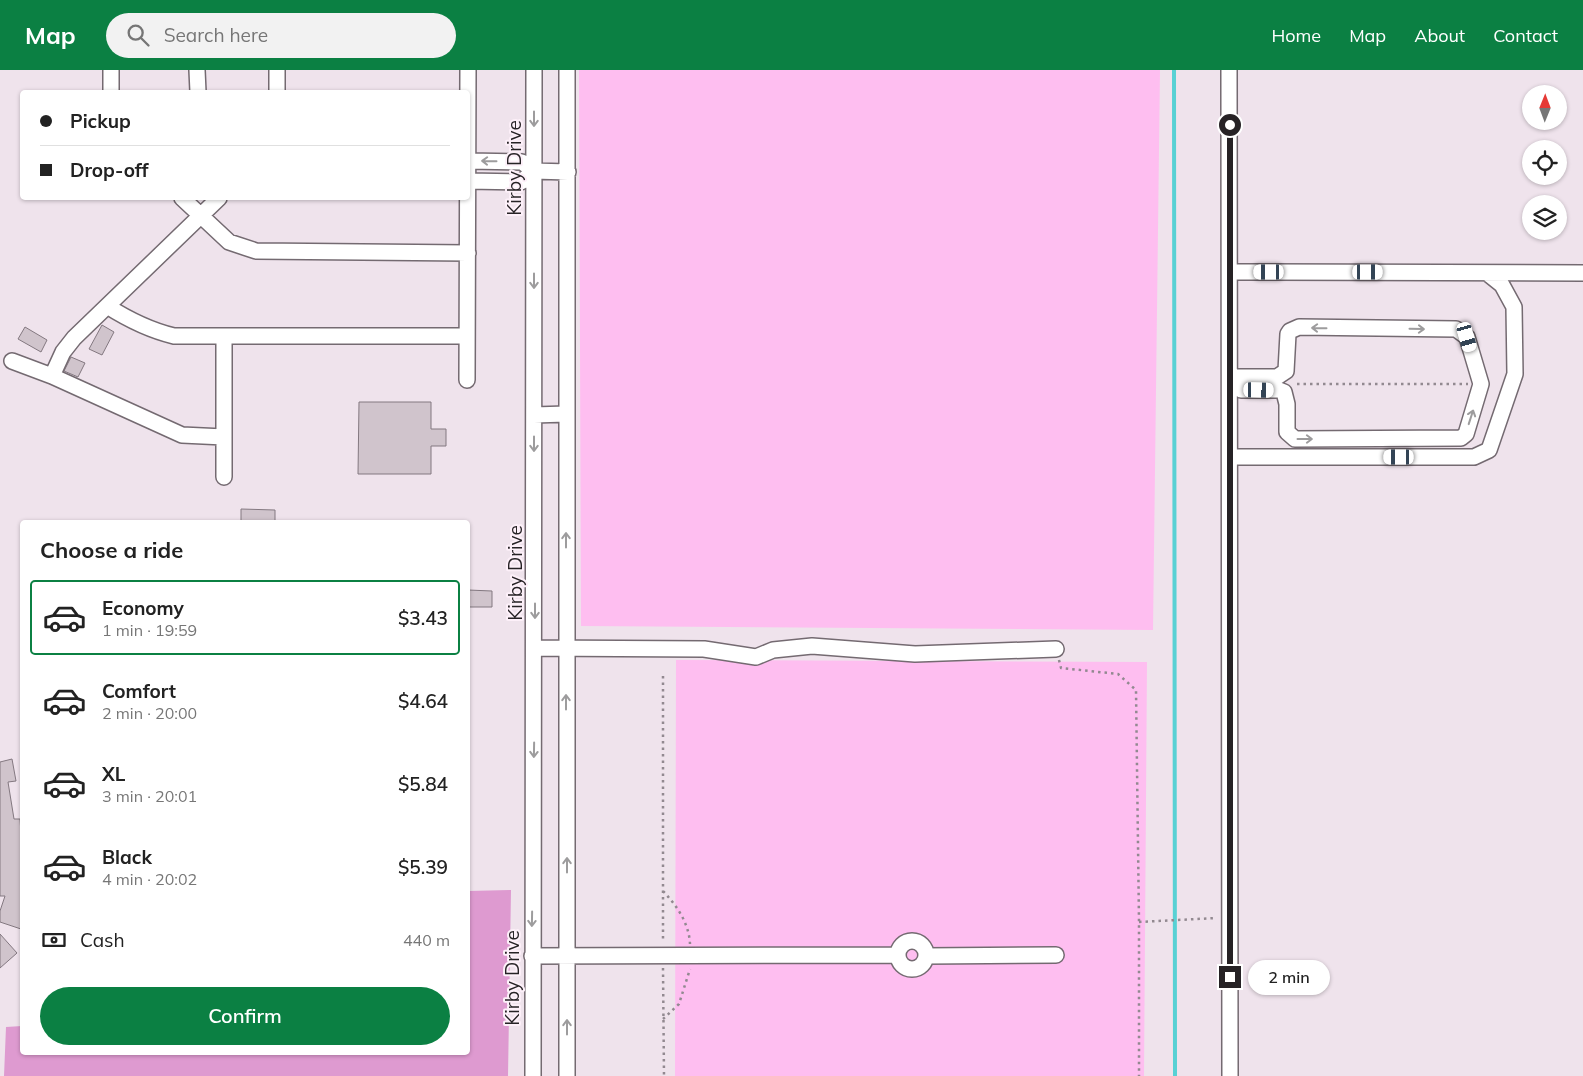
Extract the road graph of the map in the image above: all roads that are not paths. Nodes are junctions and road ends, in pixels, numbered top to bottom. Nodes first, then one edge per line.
1 (110, 70) edge
2 (197, 70) edge
3 (277, 70) edge
4 (468, 70) edge
5 (534, 70) edge
6 (567, 70) edge
7 (1229, 70) edge
8 (111, 90) edge
9 (198, 90) edge
10 (277, 90) edge
11 (468, 90) edge
12 (470, 170) edge
13 (534, 171) junction
14 (568, 172) junction
15 (184, 200) edge
16 (217, 200) edge
17 (468, 200) edge
18 (201, 215) junction
19 (468, 252) junction
20 (1230, 272) junction
21 (1487, 273) junction
22 (1583, 273) edge
23 (107, 306) junction
24 (224, 336) junction
25 (467, 336) junction
26 (12, 362) dead end
27 (52, 376) junction
28 (467, 380) dead end
29 (1232, 383) junction
30 (566, 414) junction
31 (534, 415) junction
32 (224, 437) junction
33 (1230, 457) junction
34 (224, 477) dead end
35 (535, 648) junction
36 (566, 648) junction
37 (1056, 649) road end
38 (897, 955) junction
39 (1056, 955) dead end
40 (532, 956) junction
41 (567, 956) junction
42 (926, 956) junction
43 (533, 1076) edge
44 (567, 1076) edge
45 (1230, 1076) edge

1 - 8 street
2 - 9 street
3 - 10 street
4 - 11 street
5 -> 13 street, Kirby Drive
6 - 14 street
7 - 20 street
12 - 13 street
13 - 14 street
13 -> 31 street, Kirby Drive
14 - 30 street
15 - 18 street
16 - 18 street
17 - 19 street
18 - 19 street
18 - 23 street
19 - 25 street
20 - 21 street
20 - 29 street
21 - 22 street
21 - 33 street
23 - 24 street
23 - 27 street
24 - 25 street
24 - 32 street
25 - 28 street
26 - 27 street
27 - 32 street
29 -> 29 street
29 - 33 street
30 - 31 street
36 -> 30 street
31 -> 35 street, Kirby Drive
32 - 34 street
33 - 45 street
35 - 36 street
35 -> 40 street, Kirby Drive
36 - 37 street
41 -> 36 street
38 - 41 street
38 - 42 street
38 - 42 street
39 - 42 street
40 - 41 street
40 - 43 street, Kirby Drive
44 -> 41 street

